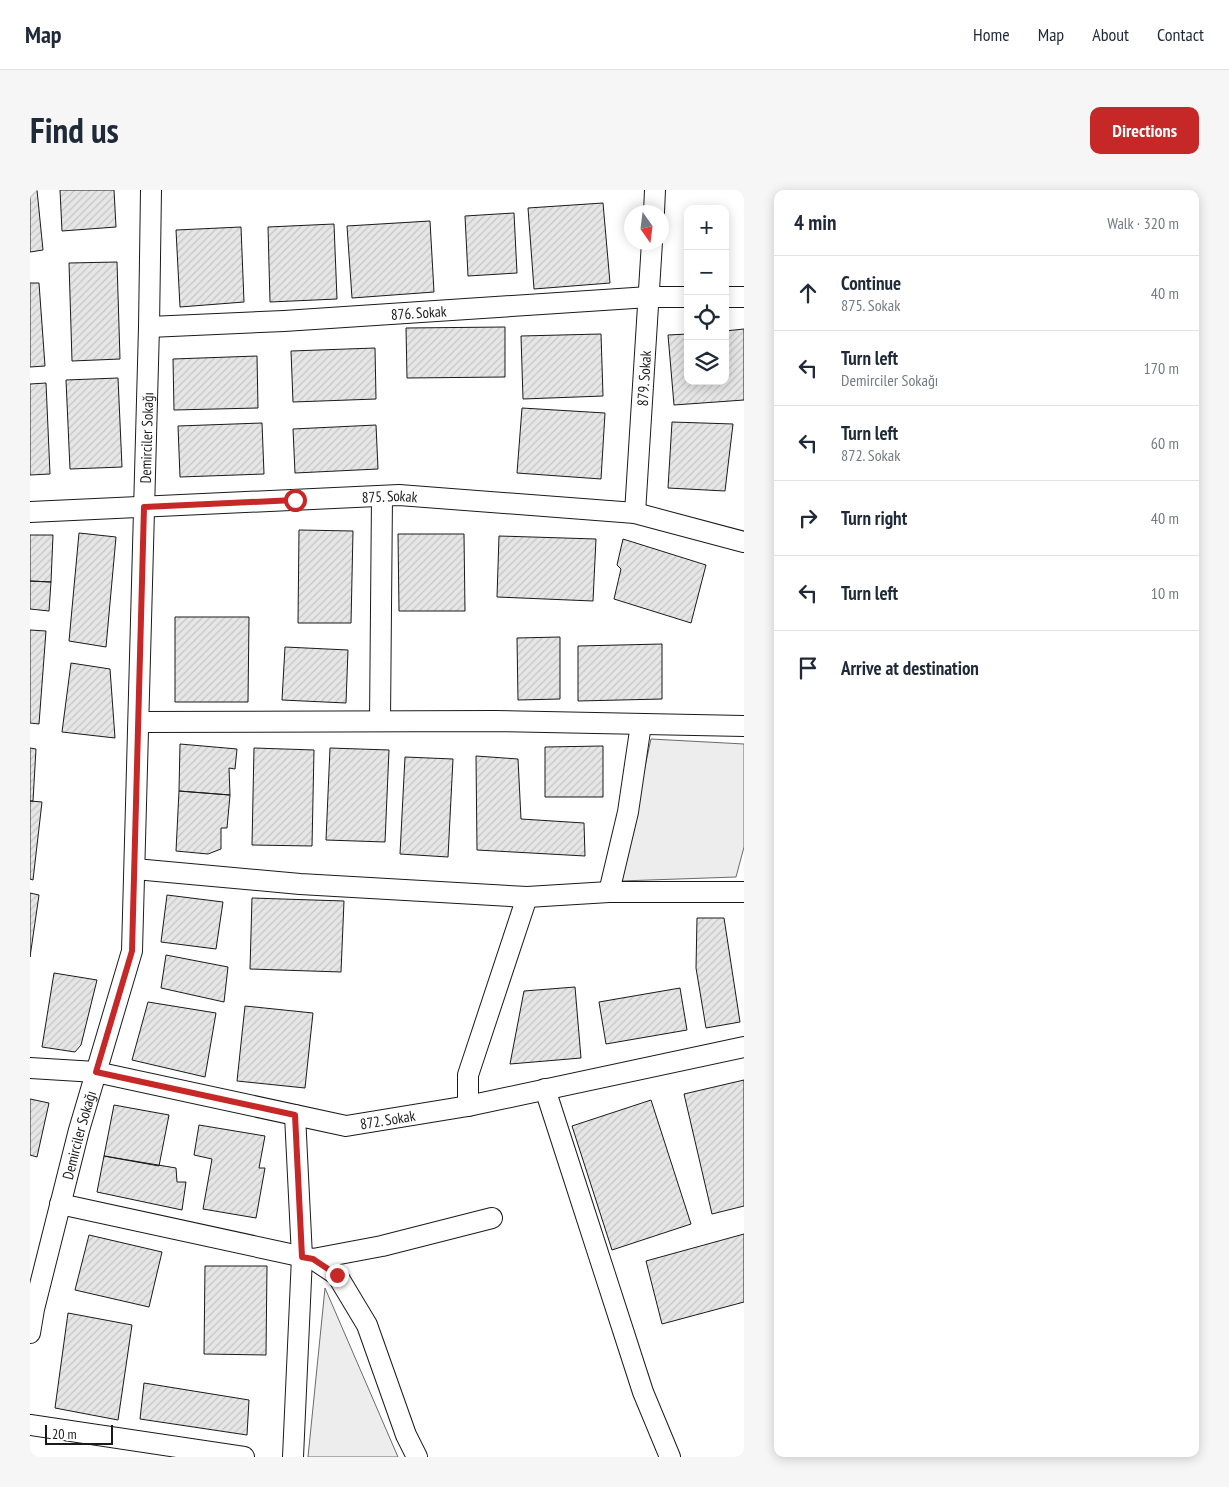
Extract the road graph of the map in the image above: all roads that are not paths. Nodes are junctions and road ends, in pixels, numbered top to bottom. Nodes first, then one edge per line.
1 (151, 190) edge
2 (655, 190) edge
3 (654, 205) edge
4 (652, 250) edge
5 (684, 297) edge
6 (729, 297) edge
7 (744, 297) edge
8 (649, 298) junction
9 (149, 327) junction
10 (382, 496) junction
11 (144, 507) junction
12 (30, 512) edge
13 (635, 514) junction
14 (744, 542) edge
15 (380, 721) junction
16 (139, 722) junction
17 (641, 724) junction
18 (744, 726) edge
19 (134, 869) junction
20 (609, 892) junction
21 (744, 892) edge
22 (527, 897) junction
23 (744, 1046) edge
24 (30, 1068) edge
25 (96, 1072) junction
26 (545, 1088) junction
27 (468, 1106) junction
28 (295, 1115) junction
29 (60, 1204) junction
30 (492, 1218) dead end
31 (308, 1258) junction
32 (30, 1333) edge
33 (30, 1425) edge
34 (244, 1457) edge
35 (293, 1457) edge
36 (417, 1457) edge
37 (670, 1457) edge

1 - 9 street, Demirciler Sokağı
2 - 3 street
4 - 8 street, 879. Sokak
5 - 8 street, 876. Sokak
6 - 7 street
8 - 9 street, 876. Sokak
8 - 13 street, 879. Sokak
9 - 11 street, Demirciler Sokağı
10 - 11 street, 875. Sokak
10 - 13 street, 875. Sokak
10 - 15 street
11 - 12 street, 875. Sokak
11 - 16 street, Demirciler Sokağı
13 - 14 street, 875. Sokak
15 - 16 street
15 - 17 street
16 - 19 street, Demirciler Sokağı
17 - 18 street
17 - 20 street
19 - 22 street
19 - 25 street, Demirciler Sokağı
20 - 21 street
20 - 22 street
22 - 27 street
23 - 26 street, 872. Sokak
24 - 25 street, 872. Sokak
25 - 28 street, 872. Sokak
25 - 29 street, Demirciler Sokağı
26 - 27 street, 872. Sokak
26 - 37 street
27 - 28 street, 872. Sokak
28 - 31 street
29 - 31 street
29 - 32 street, Demirciler Sokağı
30 - 31 street
31 - 35 street
31 - 36 street
33 - 34 street

